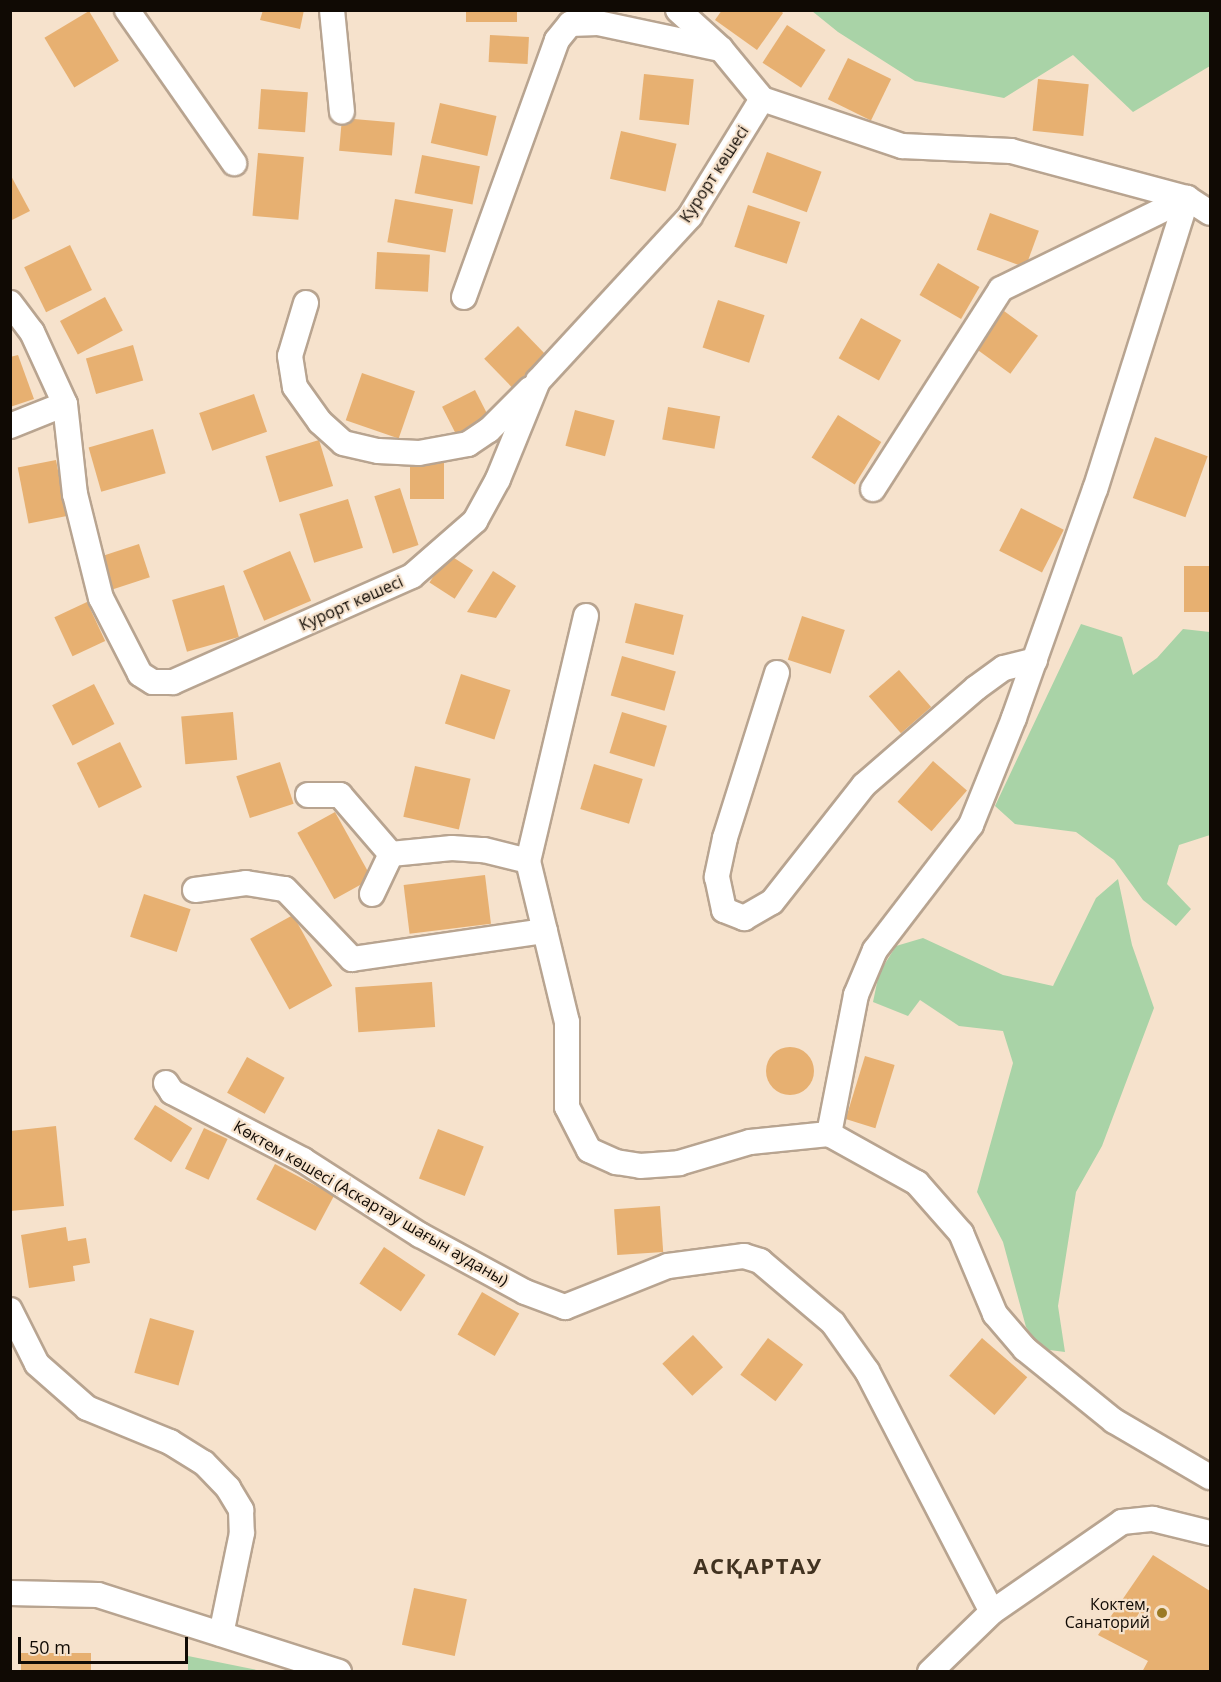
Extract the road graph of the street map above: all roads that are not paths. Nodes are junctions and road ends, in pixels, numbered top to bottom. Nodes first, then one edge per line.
1 (128, 10) edge
2 (332, 10) edge
3 (678, 10) edge
4 (721, 49) junction
5 (762, 99) junction
6 (342, 112) dead end
7 (234, 163) dead end
8 (1187, 198) junction
9 (1210, 213) edge
10 (464, 297) dead end
11 (10, 303) edge
12 (306, 303) dead end
13 (538, 381) junction
14 (65, 404) junction
15 (10, 426) edge
16 (873, 489) dead end
17 (586, 616) dead end
18 (1035, 660) junction
19 (777, 673) dead end
20 (308, 795) dead end
21 (391, 854) junction
22 (528, 861) junction
23 (195, 890) dead end
24 (372, 894) dead end
25 (545, 931) junction
26 (166, 1083) dead end
27 (829, 1134) junction
28 (10, 1310) edge
29 (1210, 1477) edge
30 (1210, 1533) edge
31 (10, 1593) edge
32 (992, 1612) junction
33 (221, 1634) junction
34 (339, 1671) edge
35 (930, 1671) edge

1 - 7 street
2 - 6 street
3 - 4 street
4 - 5 street
4 - 10 street
5 - 8 street
5 - 13 street, Курорт көшесі
8 - 9 street
8 - 16 street
8 - 18 street
11 - 14 street, Курорт көшесі
12 - 13 street
13 - 14 street, Курорт көшесі
14 - 15 street
17 - 22 street
18 - 19 street
18 - 27 street
20 - 21 street
21 - 22 street
21 - 24 street
22 - 25 street
23 - 25 street
25 - 27 street
26 - 32 street, Көктем көшесі (Аскартау шағын ауданы)
27 - 29 street
28 - 33 street
30 - 32 street
31 - 33 street
32 - 35 street
33 - 34 street

